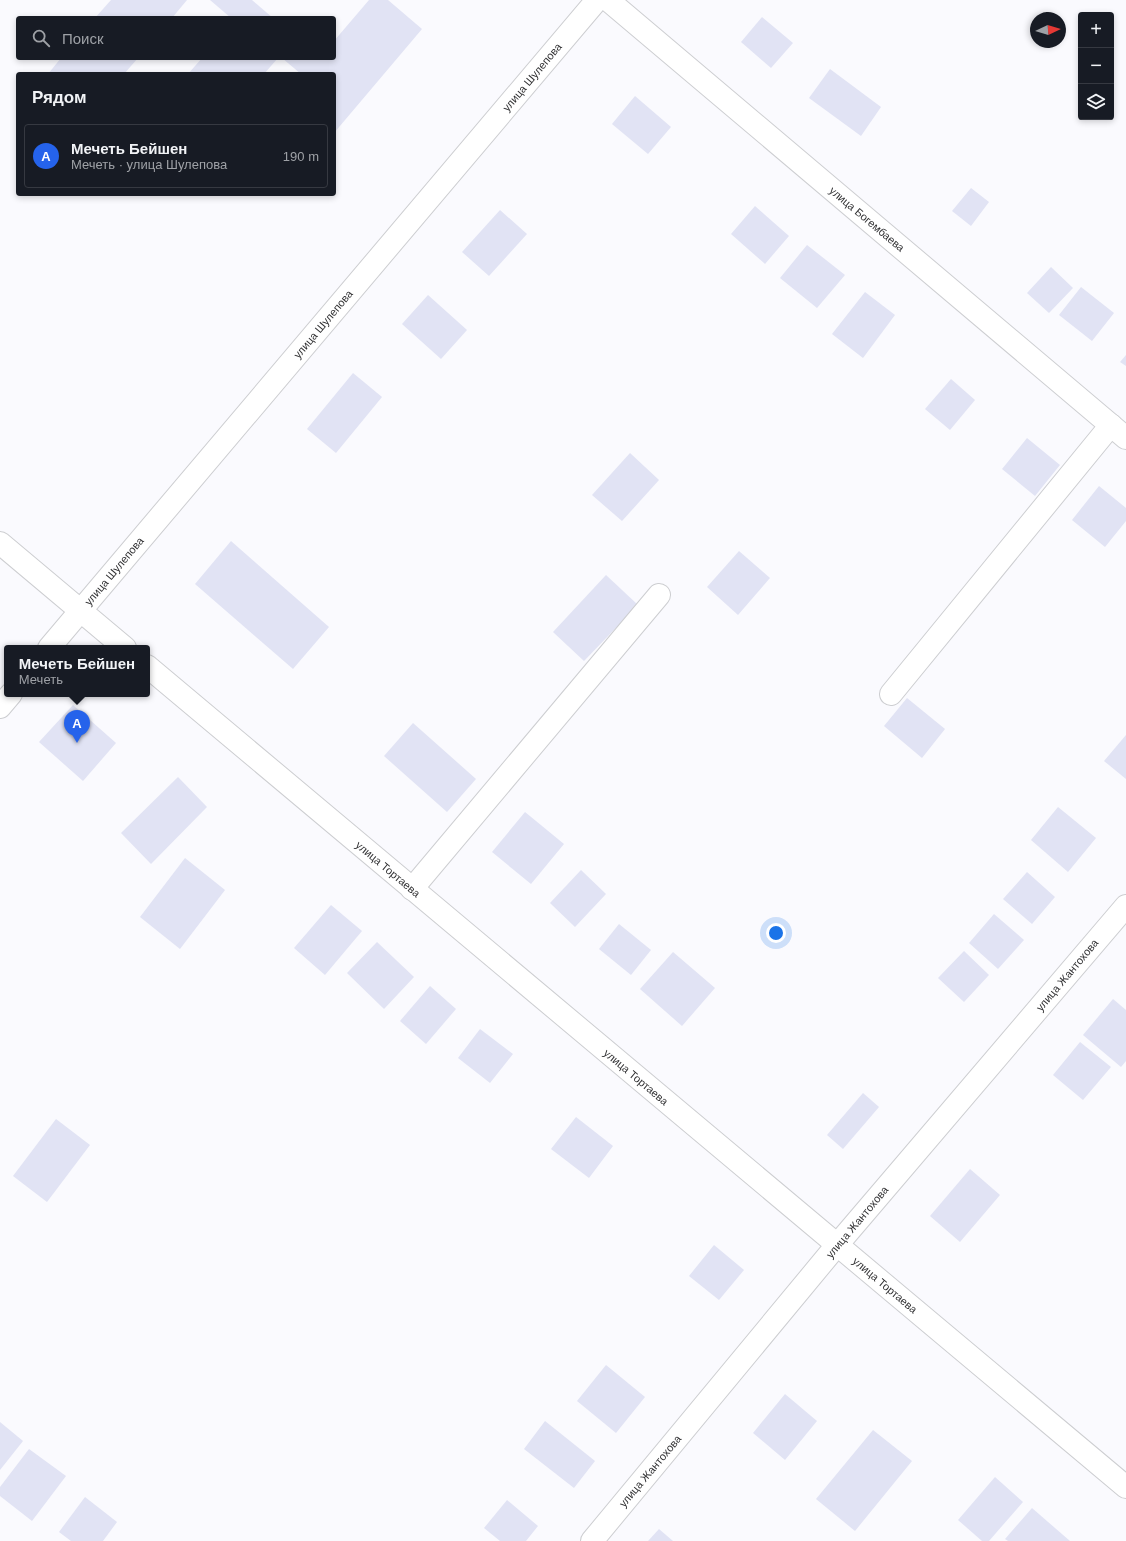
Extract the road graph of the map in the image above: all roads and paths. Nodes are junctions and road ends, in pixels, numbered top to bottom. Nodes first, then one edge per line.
1 (597, 0) edge
2 (608, 0) edge
3 (1118, 432) edge
4 (0, 543) edge
5 (659, 595) dead end
6 (80, 610) junction
7 (51, 645) edge
8 (121, 645) edge
9 (150, 669) edge
10 (891, 694) dead end
11 (8, 697) edge
12 (0, 707) edge
13 (412, 889) junction
14 (1126, 906) edge
15 (837, 1245) junction
16 (1126, 1487) edge
17 (592, 1541) edge

1 - 6 street, улица Шулепова
2 - 3 street, улица Богембаева
3 - 10 street
4 - 6 street
5 - 13 street
6 - 7 street, улица Шулепова
6 - 8 street
9 - 13 street, улица Тортаева
11 - 12 street
13 - 15 street, улица Тортаева
14 - 15 street, улица Жантохова
15 - 16 street, улица Тортаева
15 - 17 street, улица Жантохова

